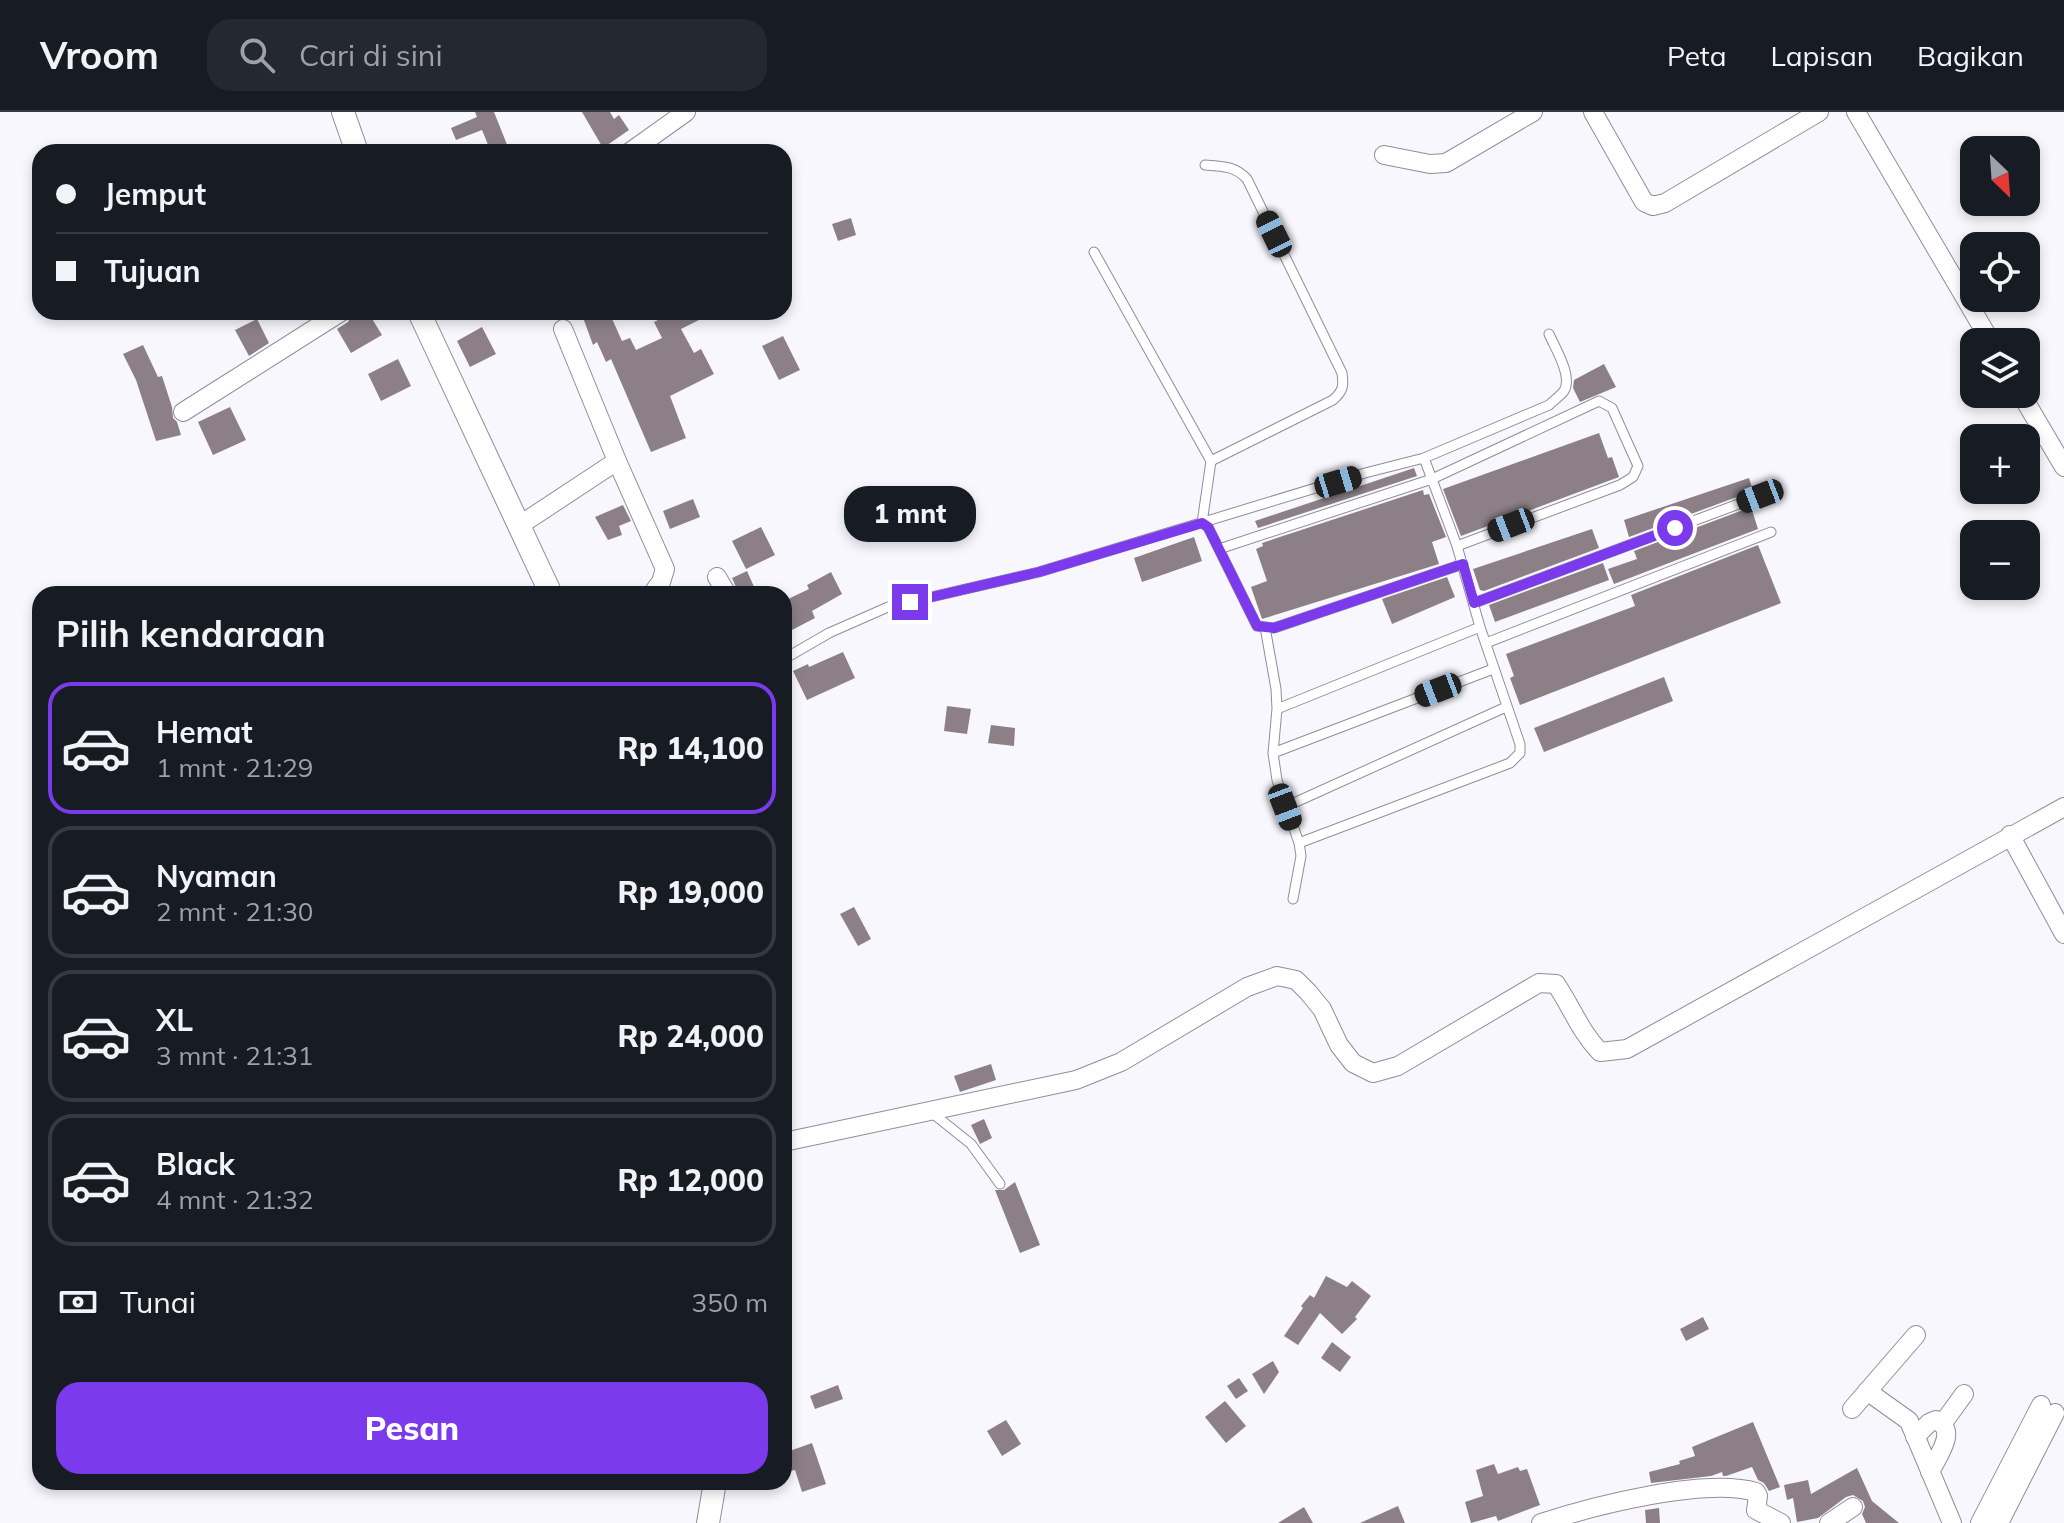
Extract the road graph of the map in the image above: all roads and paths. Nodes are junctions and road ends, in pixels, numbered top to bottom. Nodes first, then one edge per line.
1 (343, 112) edge
2 (686, 112) edge
3 (1533, 112) edge
4 (1593, 112) edge
5 (1819, 112) edge
6 (1856, 112) edge
7 (354, 144) edge
8 (641, 144) edge
9 (1384, 155) dead end
10 (1205, 165) dead end
11 (1094, 252) dead end
12 (328, 320) edge
13 (423, 320) edge
14 (1983, 328) edge
15 (563, 329) dead end
16 (1549, 334) dead end
17 (2029, 408) edge
18 (183, 412) dead end
19 (1424, 458) junction
20 (617, 461) junction
21 (1211, 461) junction
22 (2064, 467) edge
23 (1432, 479) junction
24 (1760, 496) dead end
25 (1202, 523) junction
26 (520, 525) junction
27 (1771, 532) dead end
28 (1457, 546) junction
29 (1219, 549) junction
30 (1463, 564) junction
31 (717, 577) dead end
32 (547, 586) edge
33 (658, 586) edge
34 (722, 586) edge
35 (1474, 603) junction
36 (1265, 627) junction
37 (1480, 627) junction
38 (1486, 643) junction
39 (792, 654) edge
40 (1493, 669) junction
41 (1506, 707) junction
42 (1277, 709) junction
43 (1273, 753) junction
44 (1285, 807) junction
45 (2064, 807) edge
46 (2010, 835) junction
47 (1299, 843) junction
48 (1293, 899) dead end
49 (2064, 934) edge
50 (931, 1112) junction
51 (792, 1140) edge
52 (1000, 1184) dead end
53 (1916, 1335) dead end
54 (1867, 1391) junction
55 (1964, 1394) dead end
56 (1852, 1409) dead end
57 (1943, 1423) junction
58 (1915, 1437) junction
59 (1930, 1472) junction
60 (714, 1490) edge
61 (708, 1523) edge
62 (1541, 1523) edge
63 (1781, 1523) edge
64 (1952, 1523) edge
65 (1980, 1523) edge
66 (1999, 1523) edge

1 - 7 street
2 - 8 street
3 - 9 street
4 - 5 street
6 - 14 street
10 - 21 lane
11 - 21 lane
12 - 18 street
13 - 26 street
15 - 20 street
16 - 19 lane
17 - 22 street
19 - 23 lane
19 - 25 lane
20 - 26 street
20 - 33 street
21 - 25 lane
23 - 28 lane
23 - 28 lane
23 - 29 lane
24 - 35 lane
25 - 29 lane
25 - 39 lane
26 - 32 street
27 - 38 lane
28 - 30 lane
29 - 36 lane
30 - 35 lane
30 - 36 lane
31 - 34 street
35 - 37 lane
36 - 42 lane
37 - 38 lane
37 - 42 lane
38 - 40 lane
40 - 41 lane
40 - 43 lane
41 - 44 lane
41 - 47 lane
42 - 43 lane
43 - 44 lane
44 - 47 lane
45 - 46 street
46 - 49 street
46 - 50 street
47 - 48 lane
50 - 51 street
50 - 52 lane
53 - 54 street
54 - 56 street
54 - 58 street
55 - 57 street
57 - 58 street
57 - 59 street
58 - 59 street
59 - 64 street
60 - 61 street
62 - 63 street
65 - 66 street

